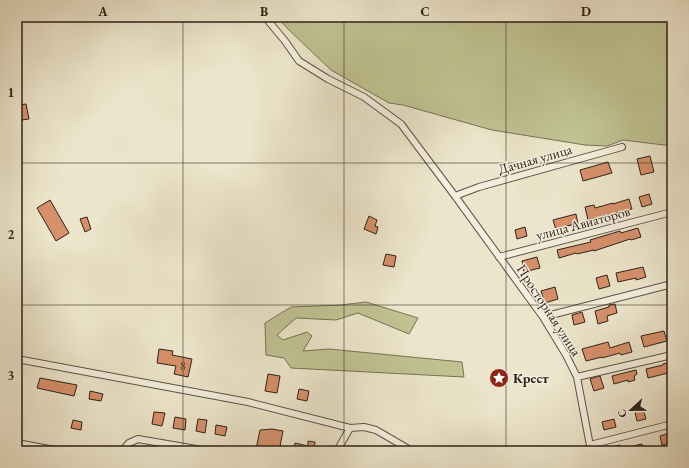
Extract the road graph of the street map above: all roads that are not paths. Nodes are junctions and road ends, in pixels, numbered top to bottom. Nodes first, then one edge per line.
1 (265, 17) edge
2 (622, 147) dead end
3 (455, 196) junction
4 (672, 212) edge
5 (499, 257) junction
6 (672, 284) edge
7 (543, 317) junction
8 (672, 355) edge
9 (17, 359) edge
10 (577, 377) junction
11 (672, 424) edge
12 (350, 428) junction
13 (17, 443) edge
14 (591, 448) edge
15 (60, 451) edge
16 (122, 451) edge
17 (208, 451) edge
18 (337, 451) edge
19 (412, 451) edge

1 - 3 street, Просторная улица
2 - 3 street, Дачная улица
3 - 5 street, Просторная улица
4 - 5 street, улица Авиаторов
5 - 7 street, Просторная улица
6 - 7 street
7 - 10 street, Просторная улица
8 - 10 street
9 - 12 street
10 - 14 street, Просторная улица
11 - 14 street
12 - 18 street
12 - 19 street
13 - 15 street
16 - 17 street

